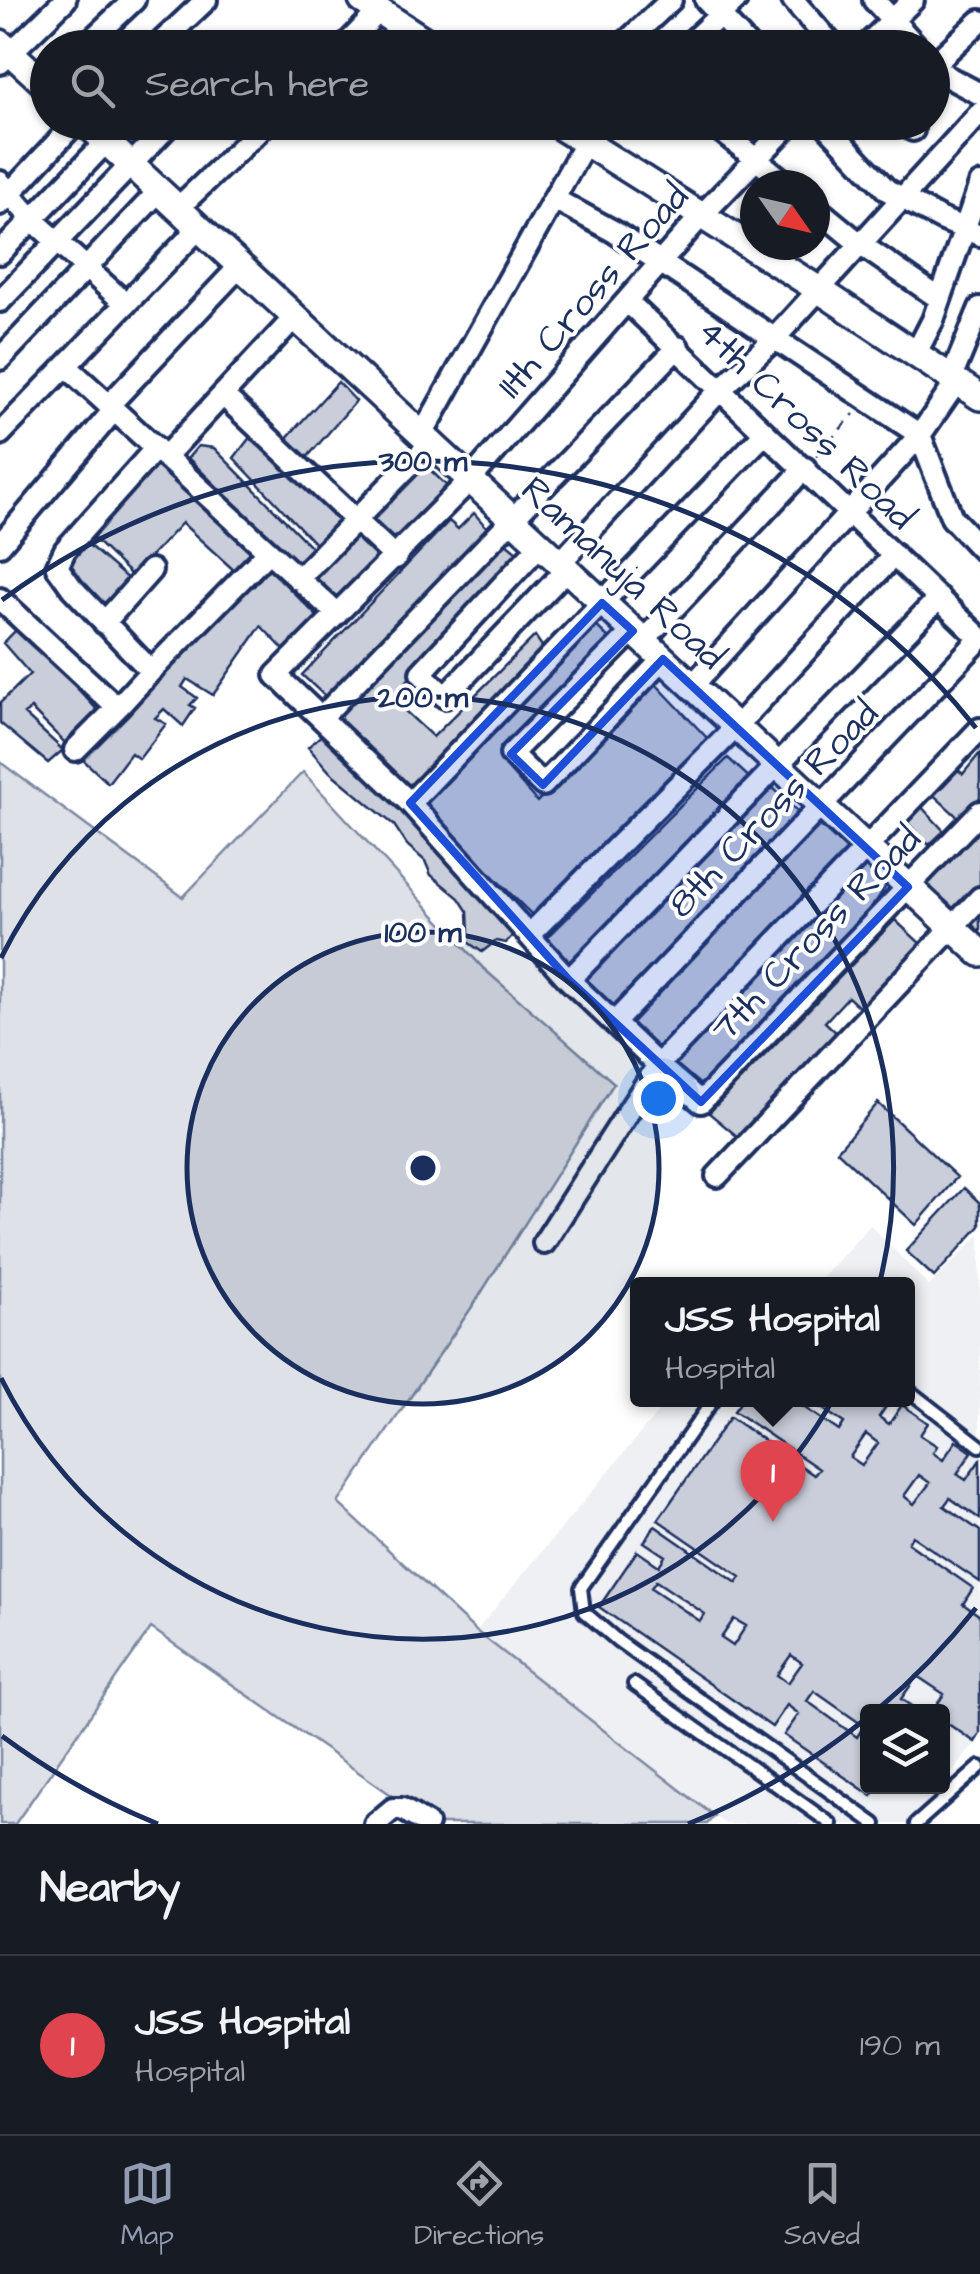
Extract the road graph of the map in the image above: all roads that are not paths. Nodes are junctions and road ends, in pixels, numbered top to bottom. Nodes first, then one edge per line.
1 (66, 0) edge
2 (134, 0) edge
3 (206, 0) edge
4 (671, 0) edge
5 (736, 0) edge
6 (793, 0) edge
7 (874, 0) edge
8 (913, 0) edge
9 (370, 6) edge
10 (712, 8) edge
11 (892, 20) junction
12 (980, 21) edge
13 (30, 30) edge
14 (30, 30) edge
15 (103, 30) edge
16 (174, 30) edge
17 (355, 30) edge
18 (408, 30) edge
19 (639, 30) edge
20 (697, 30) edge
21 (733, 30) edge
22 (819, 30) edge
23 (882, 30) edge
24 (901, 30) edge
25 (950, 48) edge
26 (3, 53) edge
27 (30, 72) edge
28 (950, 78) edge
29 (980, 94) edge
30 (980, 113) edge
31 (58, 140) edge
32 (154, 140) edge
33 (245, 140) edge
34 (580, 140) edge
35 (588, 140) edge
36 (733, 140) edge
37 (775, 140) edge
38 (840, 140) edge
39 (106, 142) joint
40 (585, 143) junction
41 (757, 159) junction
42 (131, 163) junction
43 (770, 170) edge
44 (980, 184) edge
45 (4, 193) edge
46 (902, 198) junction
47 (554, 199) junction
48 (168, 200) junction
49 (701, 216) junction
50 (34, 218) junction
51 (830, 220) edge
52 (199, 228) junction
53 (973, 232) edge
54 (57, 241) junction
55 (860, 244) junction
56 (0, 253) edge
57 (240, 266) junction
58 (660, 266) junction
59 (88, 268) junction
60 (818, 290) junction
61 (940, 299) junction
62 (0, 301) edge
63 (628, 302) junction
64 (126, 304) junction
65 (980, 308) edge
66 (295, 317) junction
67 (772, 340) junction
68 (678, 346) junction
69 (916, 353) junction
70 (0, 359) edge
71 (66, 366) junction
72 (955, 378) junction
73 (720, 390) junction
74 (223, 395) junction
75 (980, 397) edge
76 (112, 408) junction
77 (0, 434) edge
78 (764, 434) junction
79 (920, 435) junction
80 (427, 439) junction
81 (160, 452) junction
82 (805, 468) junction
83 (470, 480) junction
84 (852, 514) junction
85 (512, 518) junction
86 (356, 519) junction
87 (0, 545) edge
88 (540, 545) junction
89 (980, 548) edge
90 (268, 552) junction
91 (894, 555) junction
92 (396, 558) junction
93 (563, 566) junction
94 (151, 570) dead end
95 (298, 578) junction
96 (938, 598) junction
97 (0, 600) edge
98 (602, 603) junction
99 (337, 614) junction
100 (104, 624) junction
101 (638, 636) junction
102 (980, 638) edge
103 (663, 659) junction
104 (151, 671) junction
105 (692, 686) junction
106 (120, 704) junction
107 (321, 718) junction
108 (736, 727) junction
109 (980, 729) edge
110 (75, 750) dead end
111 (777, 765) junction
112 (410, 802) junction
113 (822, 807) junction
114 (980, 812) edge
115 (865, 846) junction
116 (908, 887) junction
117 (980, 898) edge
118 (952, 928) junction
119 (530, 934) junction
120 (980, 954) edge
121 (570, 980) junction
122 (614, 1023) junction
123 (658, 1065) junction
124 (717, 1176) dead end
125 (544, 1243) dead end
126 (915, 1395) edge
127 (709, 1407) edge
128 (980, 1446) edge
129 (634, 1684) dead end
130 (980, 1767) edge
131 (860, 1820) edge
132 (375, 1824) edge
133 (427, 1824) edge
134 (831, 1824) edge
135 (875, 1824) edge
136 (916, 1824) edge

1 - 14 street
2 - 15 street
3 - 16 street
4 - 19 street
5 - 10 street
6 - 22 street
7 - 11 street
8 - 11 street
9 - 17 street
9 - 18 street
10 - 20 street
10 - 21 street
11 - 23 street
11 - 24 street
12 - 25 street
13 - 26 street
26 - 27 street
28 - 29 street
30 - 46 street
31 - 45 street
32 - 42 street
33 - 48 street
34 - 40 street
35 - 40 street
36 - 41 street
37 - 41 street, 11th Cross Road
38 - 46 street
39 - 42 street, Ramanuja Road
39 - 50 street
40 - 47 street
40 - 49 street
41 - 43 street
41 - 49 street, 11th Cross Road
42 - 48 street, Ramanuja Road
42 - 54 street
44 - 53 street
45 - 50 street
46 - 53 street
46 - 55 street
47 - 58 street
47 - 80 street
48 - 52 street, Ramanuja Road
48 - 59 street
49 - 58 street, 11th Cross Road
49 - 60 street
50 - 54 street
50 - 56 street
51 - 55 street
52 - 57 street, Ramanuja Road
52 - 64 street
53 - 61 street
54 - 59 street
54 - 62 street
55 - 60 street
55 - 61 street
57 - 66 street, Ramanuja Road
57 - 76 street
58 - 63 street, 11th Cross Road
58 - 67 street
59 - 64 street
59 - 70 street
60 - 67 street
60 - 69 street
61 - 69 street
63 - 68 street, 4th Cross Road
63 - 83 street, 11th Cross Road
64 - 71 street
65 - 72 street
66 - 74 street
66 - 80 street, Ramanuja Road
67 - 73 street
67 - 79 street
68 - 73 street, 4th Cross Road
68 - 85 street
69 - 72 street
71 - 76 street
71 - 77 street
72 - 75 street
72 - 79 street
73 - 78 street, 4th Cross Road
73 - 93 street
74 - 81 street
74 - 86 street
76 - 81 street
76 - 87 street
78 - 82 street, 4th Cross Road
78 - 98 street
79 - 84 street
79 - 89 street
80 - 83 street, Ramanuja Road
80 - 86 street
81 - 90 street
81 - 100 street
82 - 84 street, 4th Cross Road
82 - 101 street
83 - 85 street, Ramanuja Road
83 - 92 street, 11th Cross Road
84 - 91 street, 4th Cross Road
84 - 105 street
85 - 88 street, Ramanuja Road
85 - 107 street
86 - 92 street
86 - 95 street
88 - 93 street, Ramanuja Road
88 - 93 street
90 - 95 street
90 - 104 street
91 - 96 street, 4th Cross Road
91 - 108 street
92 - 99 street, 11th Cross Road
93 - 98 street, Ramanuja Road
94 - 100 street
95 - 99 street
96 - 102 street, 4th Cross Road
96 - 111 street
97 - 106 street
98 - 101 street, Ramanuja Road
98 - 112 street
99 - 107 street, 11th Cross Road
100 - 104 street
101 - 103 street, Ramanuja Road
101 - 103 street
102 - 113 street, 8th Cross Road
103 - 105 street, Ramanuja Road
104 - 106 street
105 - 108 street, Ramanuja Road
106 - 110 street
107 - 112 street
108 - 111 street, Ramanuja Road
108 - 119 street
109 - 115 street
111 - 113 street, Ramanuja Road
111 - 121 street
112 - 119 street
113 - 115 street, Ramanuja Road
113 - 122 street, 8th Cross Road
114 - 116 street, 7th Cross Road
115 - 116 street, Ramanuja Road
115 - 123 street
116 - 118 street, Ramanuja Road
116 - 123 street, 7th Cross Road
117 - 118 street
118 - 120 street, Ramanuja Road
118 - 124 street
119 - 121 street
121 - 122 street
122 - 123 street
123 - 125 street
126 - 128 lane
127 - 131 lane
129 - 134 lane
130 - 136 lane
131 - 135 lane
132 - 133 street

